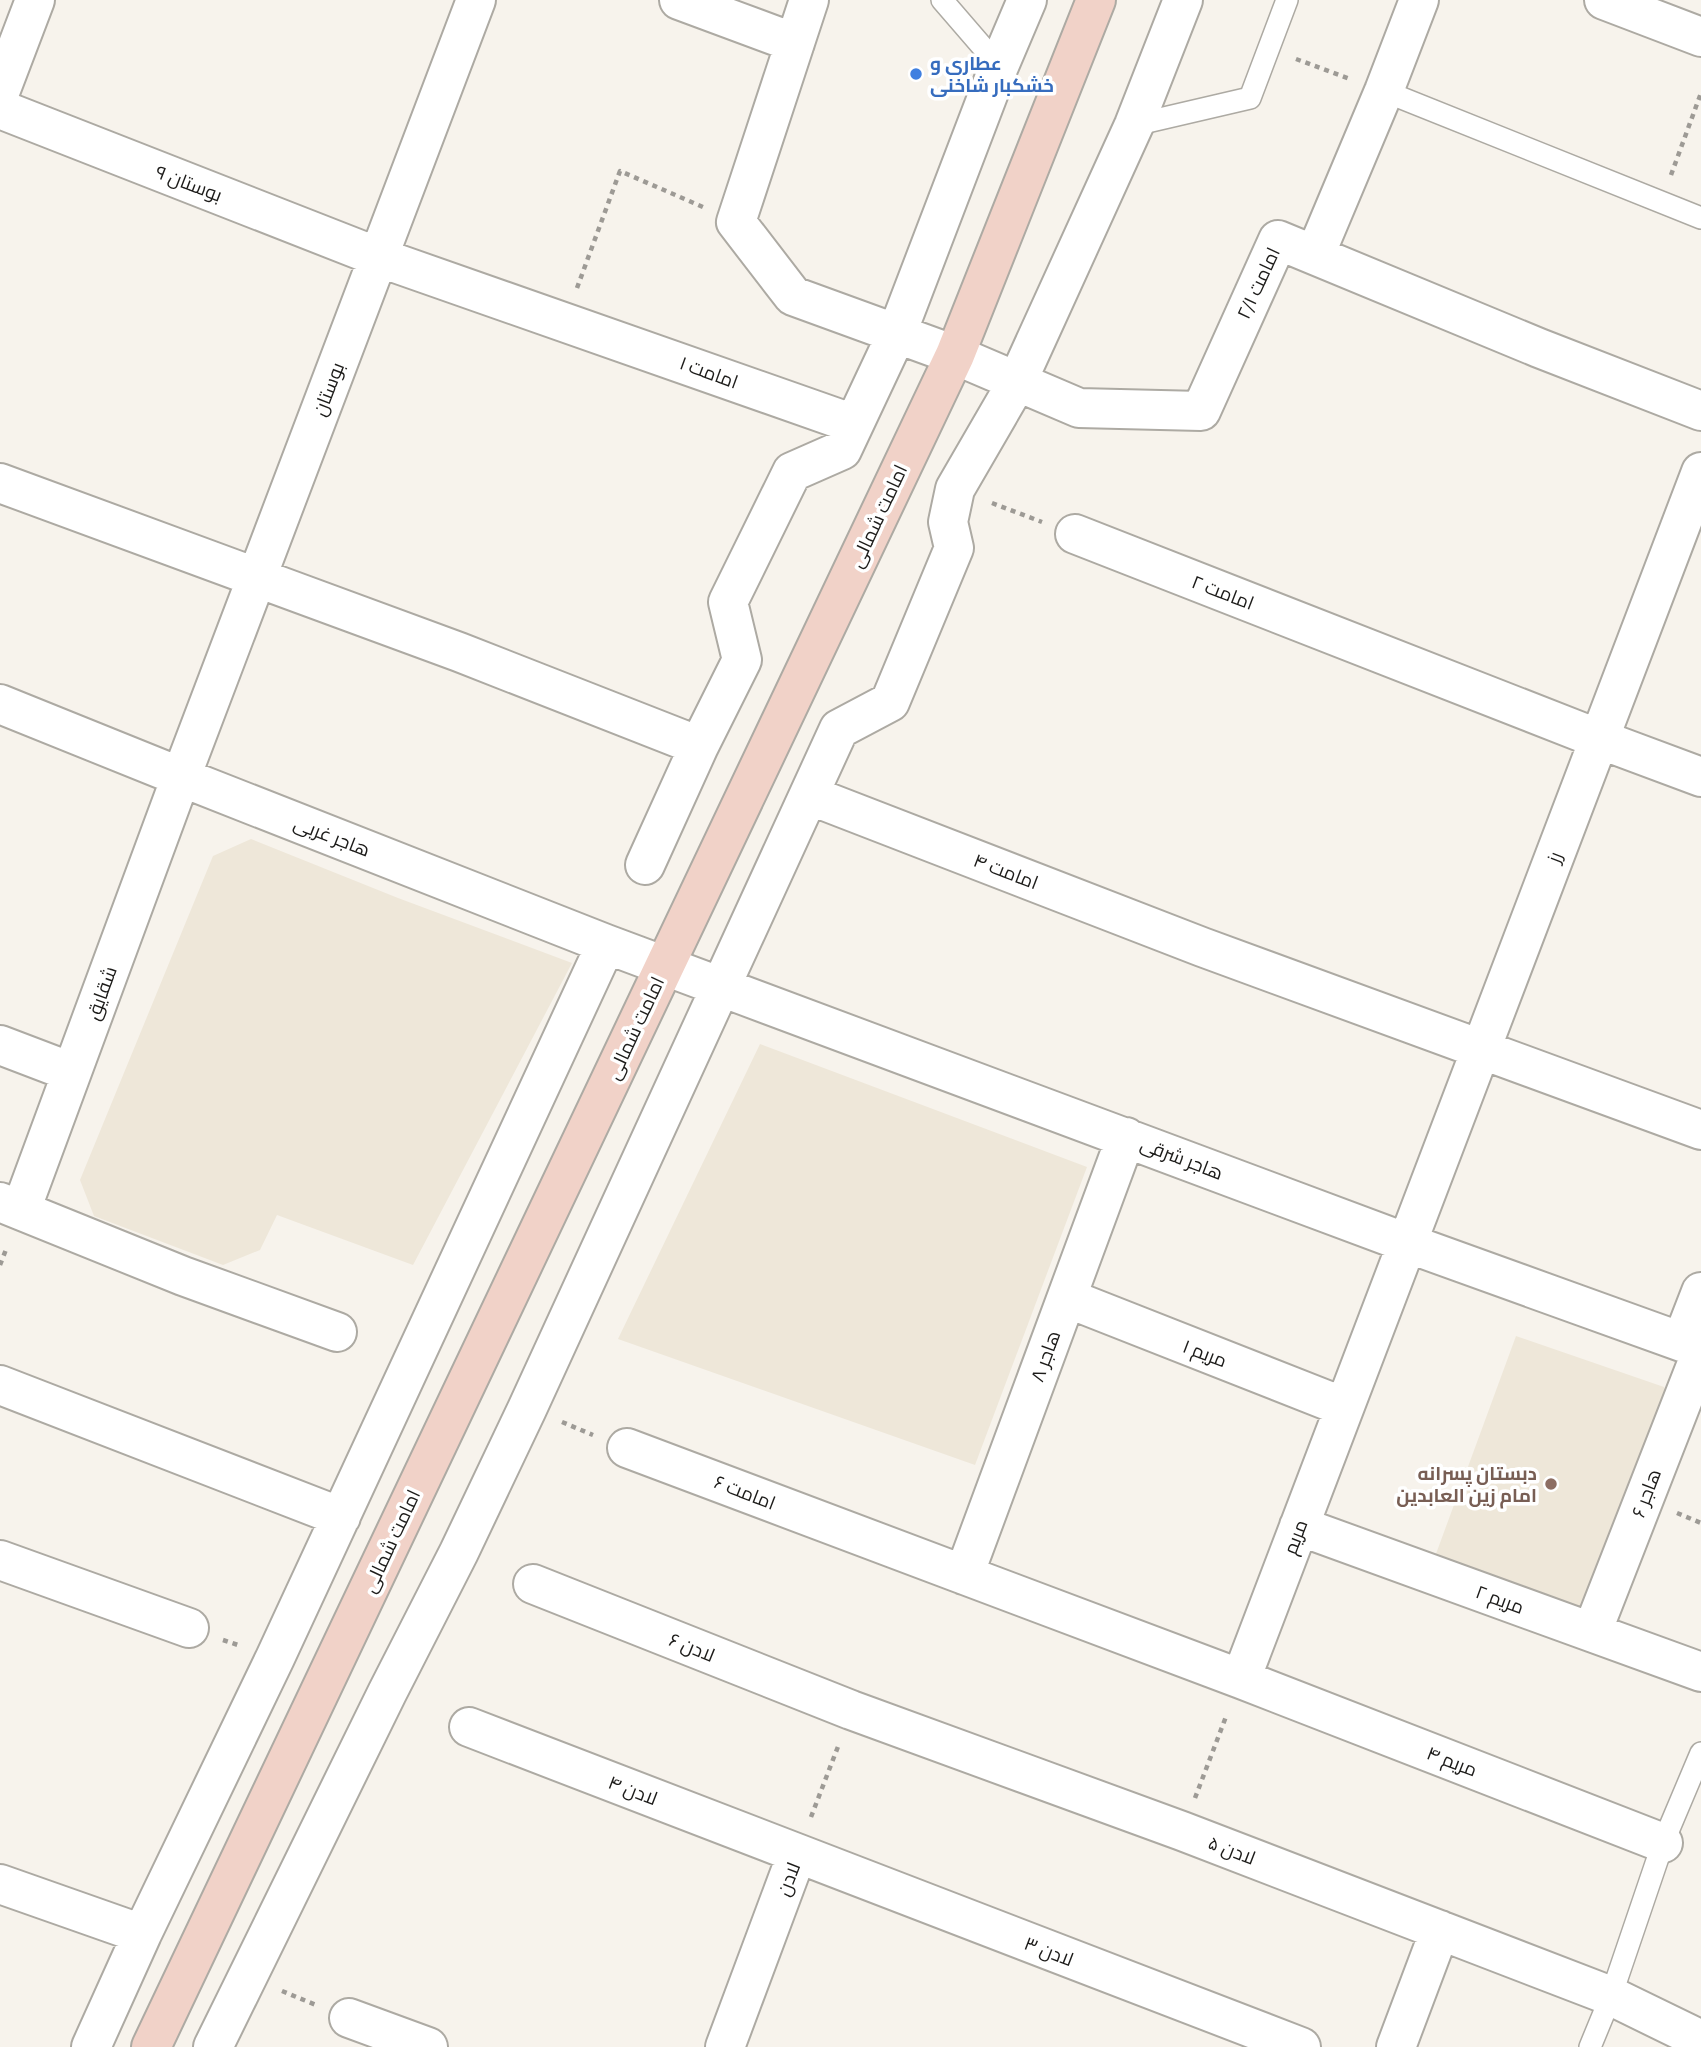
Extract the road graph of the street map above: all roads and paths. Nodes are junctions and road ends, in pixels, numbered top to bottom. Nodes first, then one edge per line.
1 (35, 0) edge
2 (476, 0) edge
3 (679, 0) edge
4 (809, 0) edge
5 (942, 0) edge
6 (1027, 0) edge
7 (1096, 0) edge
8 (1183, 0) edge
9 (1287, 0) edge
10 (1419, 0) edge
11 (1604, 0) edge
12 (1701, 37) edge
13 (795, 43) junction
14 (1269, 49) junction
15 (999, 66) junction
16 (1384, 91) junction
17 (0, 92) edge
18 (1701, 93) edge
19 (0, 109) edge
20 (1134, 125) junction
21 (1661, 202) junction
22 (1701, 218) edge
23 (736, 222) junction
24 (1315, 255) junction
25 (378, 257) junction
26 (564, 321) junction
27 (897, 333) junction
28 (955, 355) junction
29 (1017, 382) junction
30 (1701, 411) edge
31 (854, 424) junction
32 (1701, 472) edge
33 (0, 483) edge
34 (955, 489) junction
35 (1074, 534) joint
36 (257, 576) junction
37 (0, 704) edge
38 (1599, 739) junction
39 (699, 746) junction
40 (181, 777) junction
41 (1701, 777) edge
42 (809, 795) junction
43 (645, 865) dead end
44 (606, 944) junction
45 (664, 966) junction
46 (720, 986) junction
47 (0, 1045) edge
48 (1480, 1049) junction
49 (71, 1072) junction
50 (1701, 1130) edge
51 (1126, 1137) junction
52 (10, 1206) edge
53 (1407, 1243) junction
54 (1701, 1292) edge
55 (1067, 1298) junction
56 (337, 1332) dead end
57 (1695, 1348) edge
58 (0, 1385) edge
59 (1344, 1407) junction
60 (527, 1409) junction
61 (627, 1448) joint
62 (341, 1517) junction
63 (1299, 1526) junction
64 (0, 1560) edge
65 (964, 1575) junction
66 (533, 1584) dead end
67 (189, 1628) joint
68 (1592, 1632) junction
69 (275, 1658) junction
70 (1701, 1672) edge
71 (1241, 1679) junction
72 (851, 1710) junction
73 (469, 1727) dead end
74 (1701, 1753) edge
75 (1182, 1831) junction
76 (1663, 1843) junction
77 (797, 1854) junction
78 (0, 1884) edge
79 (1440, 1930) junction
80 (142, 1934) junction
81 (247, 1978) junction
82 (1611, 1996) junction
83 (349, 2018) joint
84 (1701, 2040) edge
85 (91, 2047) edge
86 (151, 2047) edge
87 (213, 2047) edge
88 (428, 2047) edge
89 (725, 2047) edge
90 (1301, 2047) edge
91 (1396, 2047) edge
92 (1590, 2047) edge

1 - 17 street
2 - 25 street, بوستان
3 - 13 street
4 - 13 street
5 - 15 lane
6 - 15 street
7 - 28 main road, امامت شمالی
8 - 20 street
9 - 14 lane
10 - 16 street
11 - 12 street
13 - 23 street
14 - 16 path
14 - 20 lane
15 - 27 street
16 - 21 lane
16 - 24 street
18 - 21 path
19 - 25 street, بوستان ۹
20 - 29 street
21 - 22 lane
23 - 26 path
23 - 27 street
24 - 29 street, امامت ۲/۱
24 - 30 street, امامت ۲/۱
25 - 26 street, بوستان ۹
25 - 36 street, بوستان
26 - 31 street, امامت ۱
27 - 28 street
27 - 31 street
28 - 29 street
28 - 45 main road, امامت شمالی
29 - 34 street
31 - 39 street
32 - 38 street, رز
33 - 36 street
34 - 35 path
34 - 42 street
35 - 38 street, امامت ۲
36 - 39 street
36 - 40 street, بوستان
37 - 40 street, هاجر غربی
38 - 41 street, امامت ۲
38 - 48 street, رز
39 - 43 street
40 - 44 street, هاجر غربی
40 - 49 street, شقایق
42 - 46 street
42 - 48 street, امامت ۴
44 - 45 street, هاجر غربی
44 - 62 street
45 - 46 street, هاجر شرقی
45 - 86 main road, امامت شمالی
46 - 51 street, هاجر شرقی
46 - 60 street
47 - 49 street
48 - 50 street, امامت ۴
48 - 53 street, رز
49 - 52 street, شقایق
51 - 53 street, هاجر شرقی
51 - 55 street, هاجر ۸
52 - 56 street
53 - 57 street, هاجر شرقی
53 - 59 street, مریم
54 - 57 street, هاجر ۶
55 - 59 street, مریم ۱
55 - 65 street, هاجر ۸
57 - 68 street, هاجر ۶
58 - 62 street
59 - 63 street, مریم
60 - 61 path
60 - 81 street
61 - 65 street, امامت ۶
62 - 69 street
63 - 68 street, مریم ۲
63 - 71 street, مریم
64 - 67 street
65 - 71 street, امامت ۶
66 - 72 street, لادن ۶
67 - 69 path
68 - 70 street, مریم ۲
69 - 80 street
71 - 75 path
71 - 76 street, مریم ۴
72 - 75 street, لادن ۵
72 - 77 path, لادن
73 - 77 street, لادن ۴
74 - 76 lane
75 - 79 street, لادن ۵
76 - 82 lane
77 - 89 street, لادن
77 - 90 street, لادن ۳
78 - 80 street
79 - 82 street, لادن ۵
79 - 91 street
80 - 85 street
81 - 83 path
81 - 87 street
82 - 84 street, لادن ۵
82 - 92 lane
83 - 88 street

